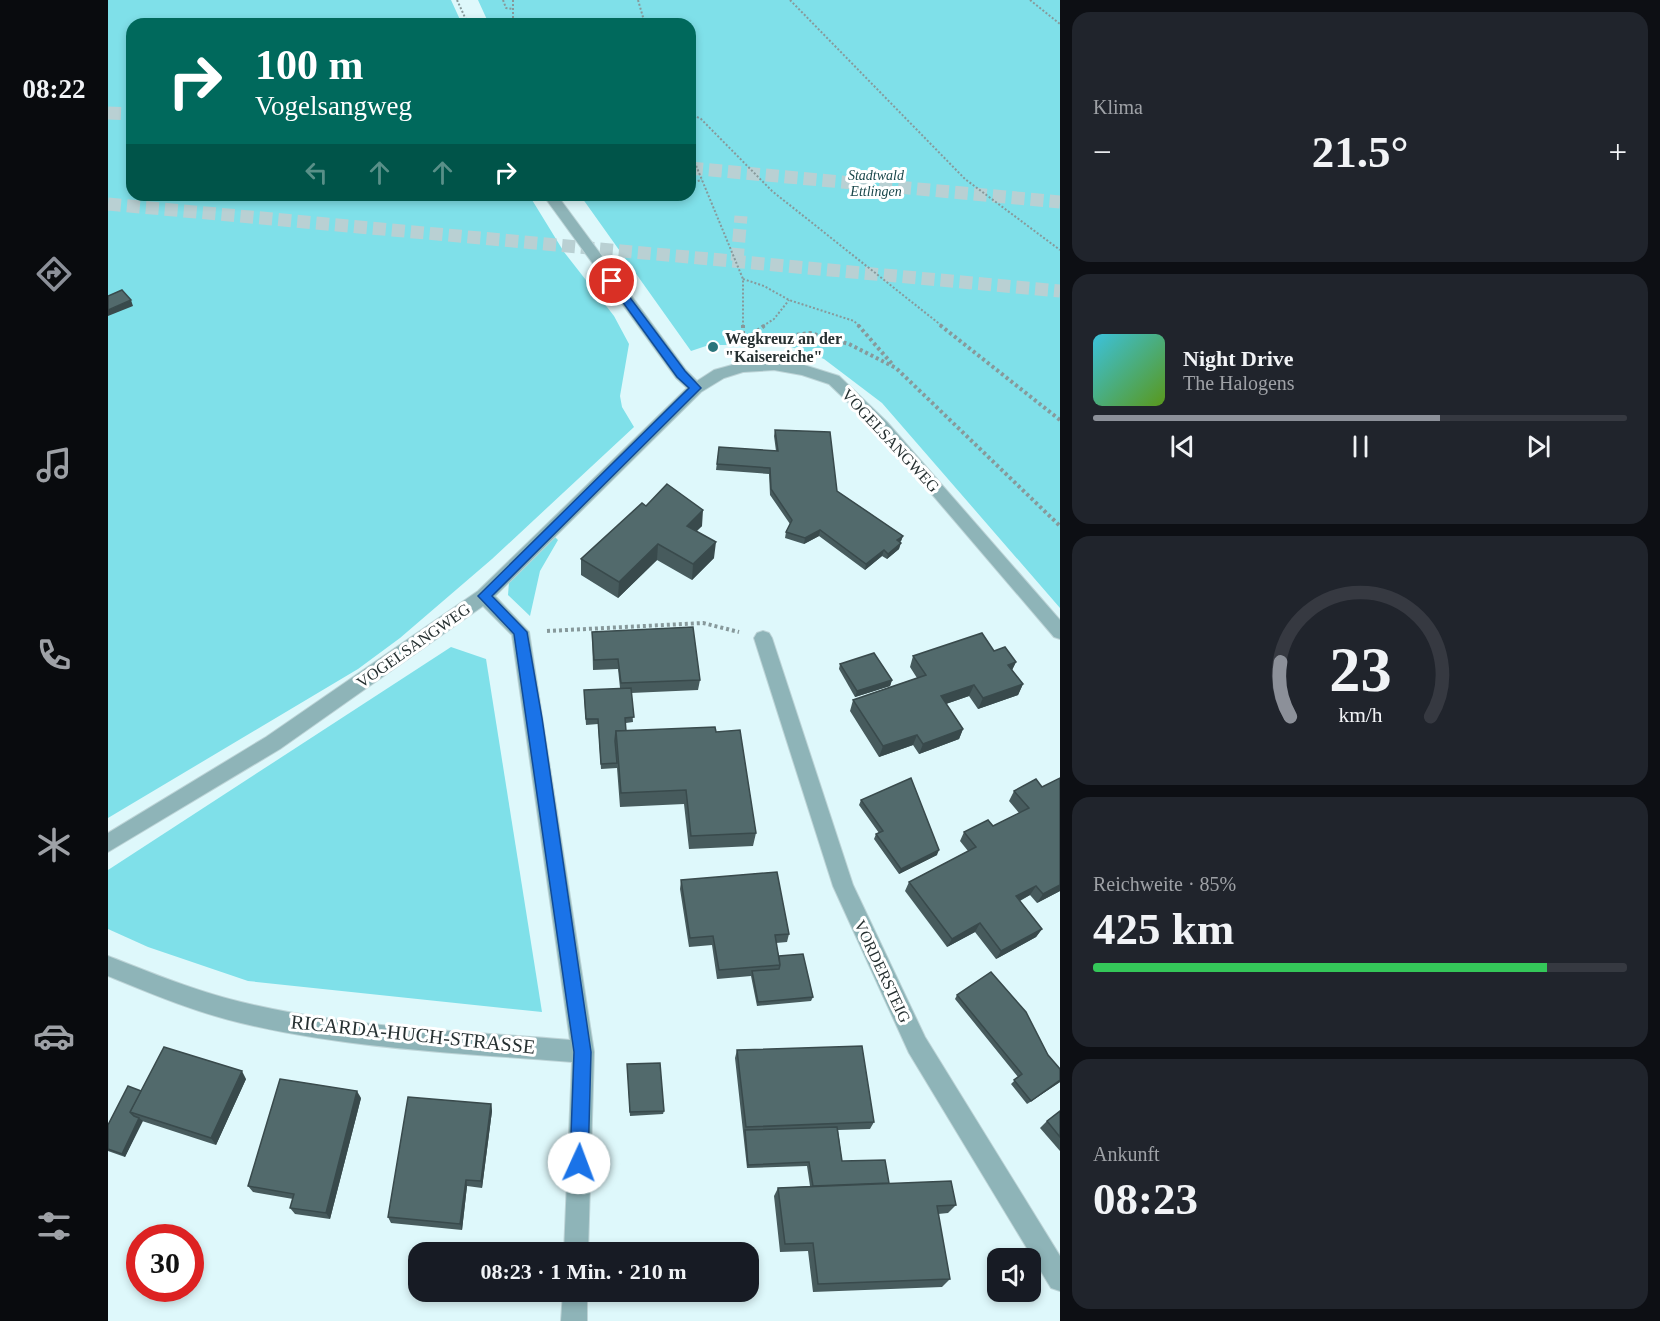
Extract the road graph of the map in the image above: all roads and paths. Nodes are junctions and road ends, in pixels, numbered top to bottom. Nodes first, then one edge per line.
1 (457, 0) edge
2 (503, 0) edge
3 (513, 0) edge
4 (638, 0) edge
5 (790, 0) edge
6 (1030, 0) edge
7 (513, 9) junction
8 (465, 18) edge
9 (513, 18) edge
10 (643, 18) edge
11 (1060, 24) edge
12 (696, 116) edge
13 (696, 166) edge
14 (702, 180) junction
15 (696, 182) edge
16 (554, 201) edge
17 (1060, 250) edge
18 (742, 279) junction
19 (789, 300) junction
20 (810, 333) dead end
21 (896, 368) junction
22 (696, 388) junction
23 (1060, 420) edge
24 (1060, 526) edge
25 (484, 596) junction
26 (579, 629) dead end
27 (1060, 632) edge
28 (763, 638) joint
29 (108, 843) edge
30 (108, 966) edge
31 (583, 1052) junction
32 (576, 1242) edge
33 (1060, 1279) edge
34 (575, 1302) edge
35 (574, 1321) edge

1 - 8 path
2 - 7 path
3 - 7 path
4 - 10 path
5 - 17 path
6 - 11 path
7 - 9 path
12 - 23 path
13 - 14 path
14 - 15 path
14 - 18 path
16 - 22 street
18 - 19 path
18 - 19 path
19 - 21 path
20 - 21 path
21 - 24 path
22 - 25 street, VOGELSANGWEG
22 - 27 street, VOGELSANGWEG
25 - 29 street, VOGELSANGWEG
25 - 31 street
26 - 28 path
28 - 33 street, VORDERSTEIG
30 - 31 street, RICARDA-HUCH-STRASSE
31 - 32 street
34 - 35 street

